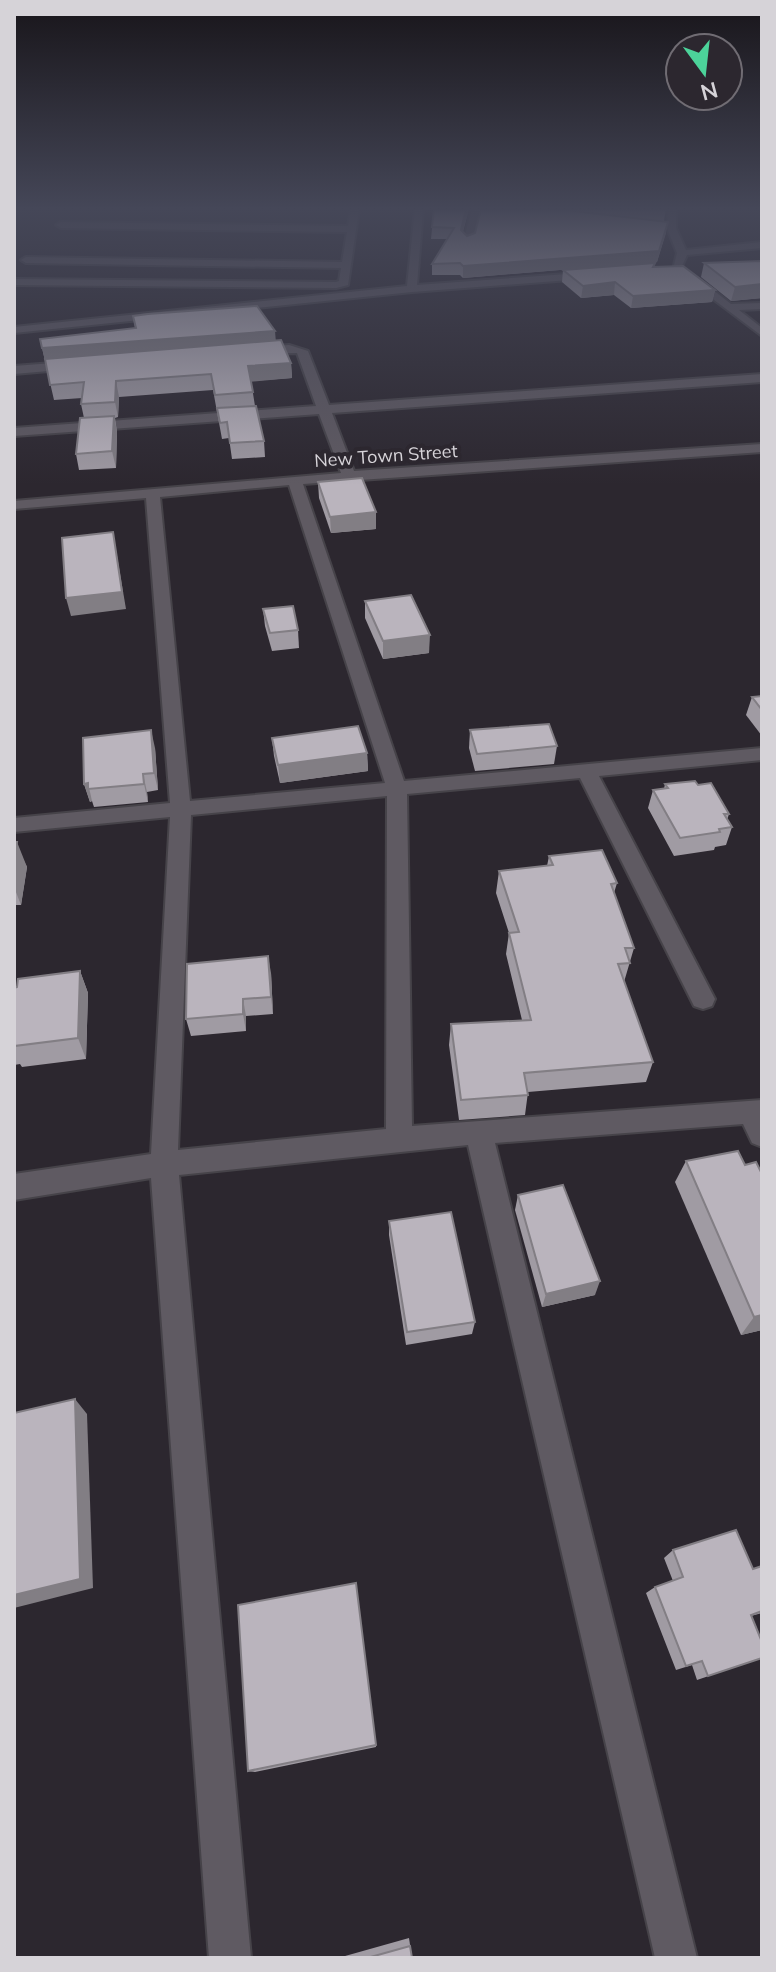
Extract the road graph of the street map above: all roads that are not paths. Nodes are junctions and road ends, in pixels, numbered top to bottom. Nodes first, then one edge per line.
1 (295, 301) edge
2 (720, 301) edge
3 (762, 306) edge
4 (727, 307) junction
5 (14, 330) edge
6 (762, 333) edge
7 (243, 352) edge
8 (90, 364) edge
9 (14, 370) edge
10 (762, 378) edge
11 (324, 410) junction
12 (14, 432) edge
13 (762, 448) edge
14 (349, 476) junction
15 (295, 481) junction
16 (153, 494) junction
17 (14, 505) edge
18 (762, 754) edge
19 (587, 771) junction
20 (397, 790) junction
21 (181, 811) junction
22 (14, 825) edge
23 (703, 999) dead end
24 (758, 1119) edge
25 (479, 1135) junction
26 (399, 1139) junction
27 (164, 1164) junction
28 (14, 1187) edge
29 (230, 1958) edge
30 (676, 1958) edge

1 - 5 street
2 - 4 street
3 - 4 street
4 - 6 street
7 - 11 street
8 - 9 street
10 - 11 street
11 - 12 street
11 - 14 street
13 - 14 street, New Town Street
14 - 15 street, New Town Street
15 - 16 street, New Town Street
15 - 20 street
16 - 17 street, New Town Street
16 - 21 street
18 - 19 street
19 - 20 street
19 - 23 street
20 - 21 street
20 - 26 street
21 - 22 street
21 - 27 street
24 - 25 street
25 - 26 street
25 - 30 street
26 - 27 street
27 - 28 street
27 - 29 street

